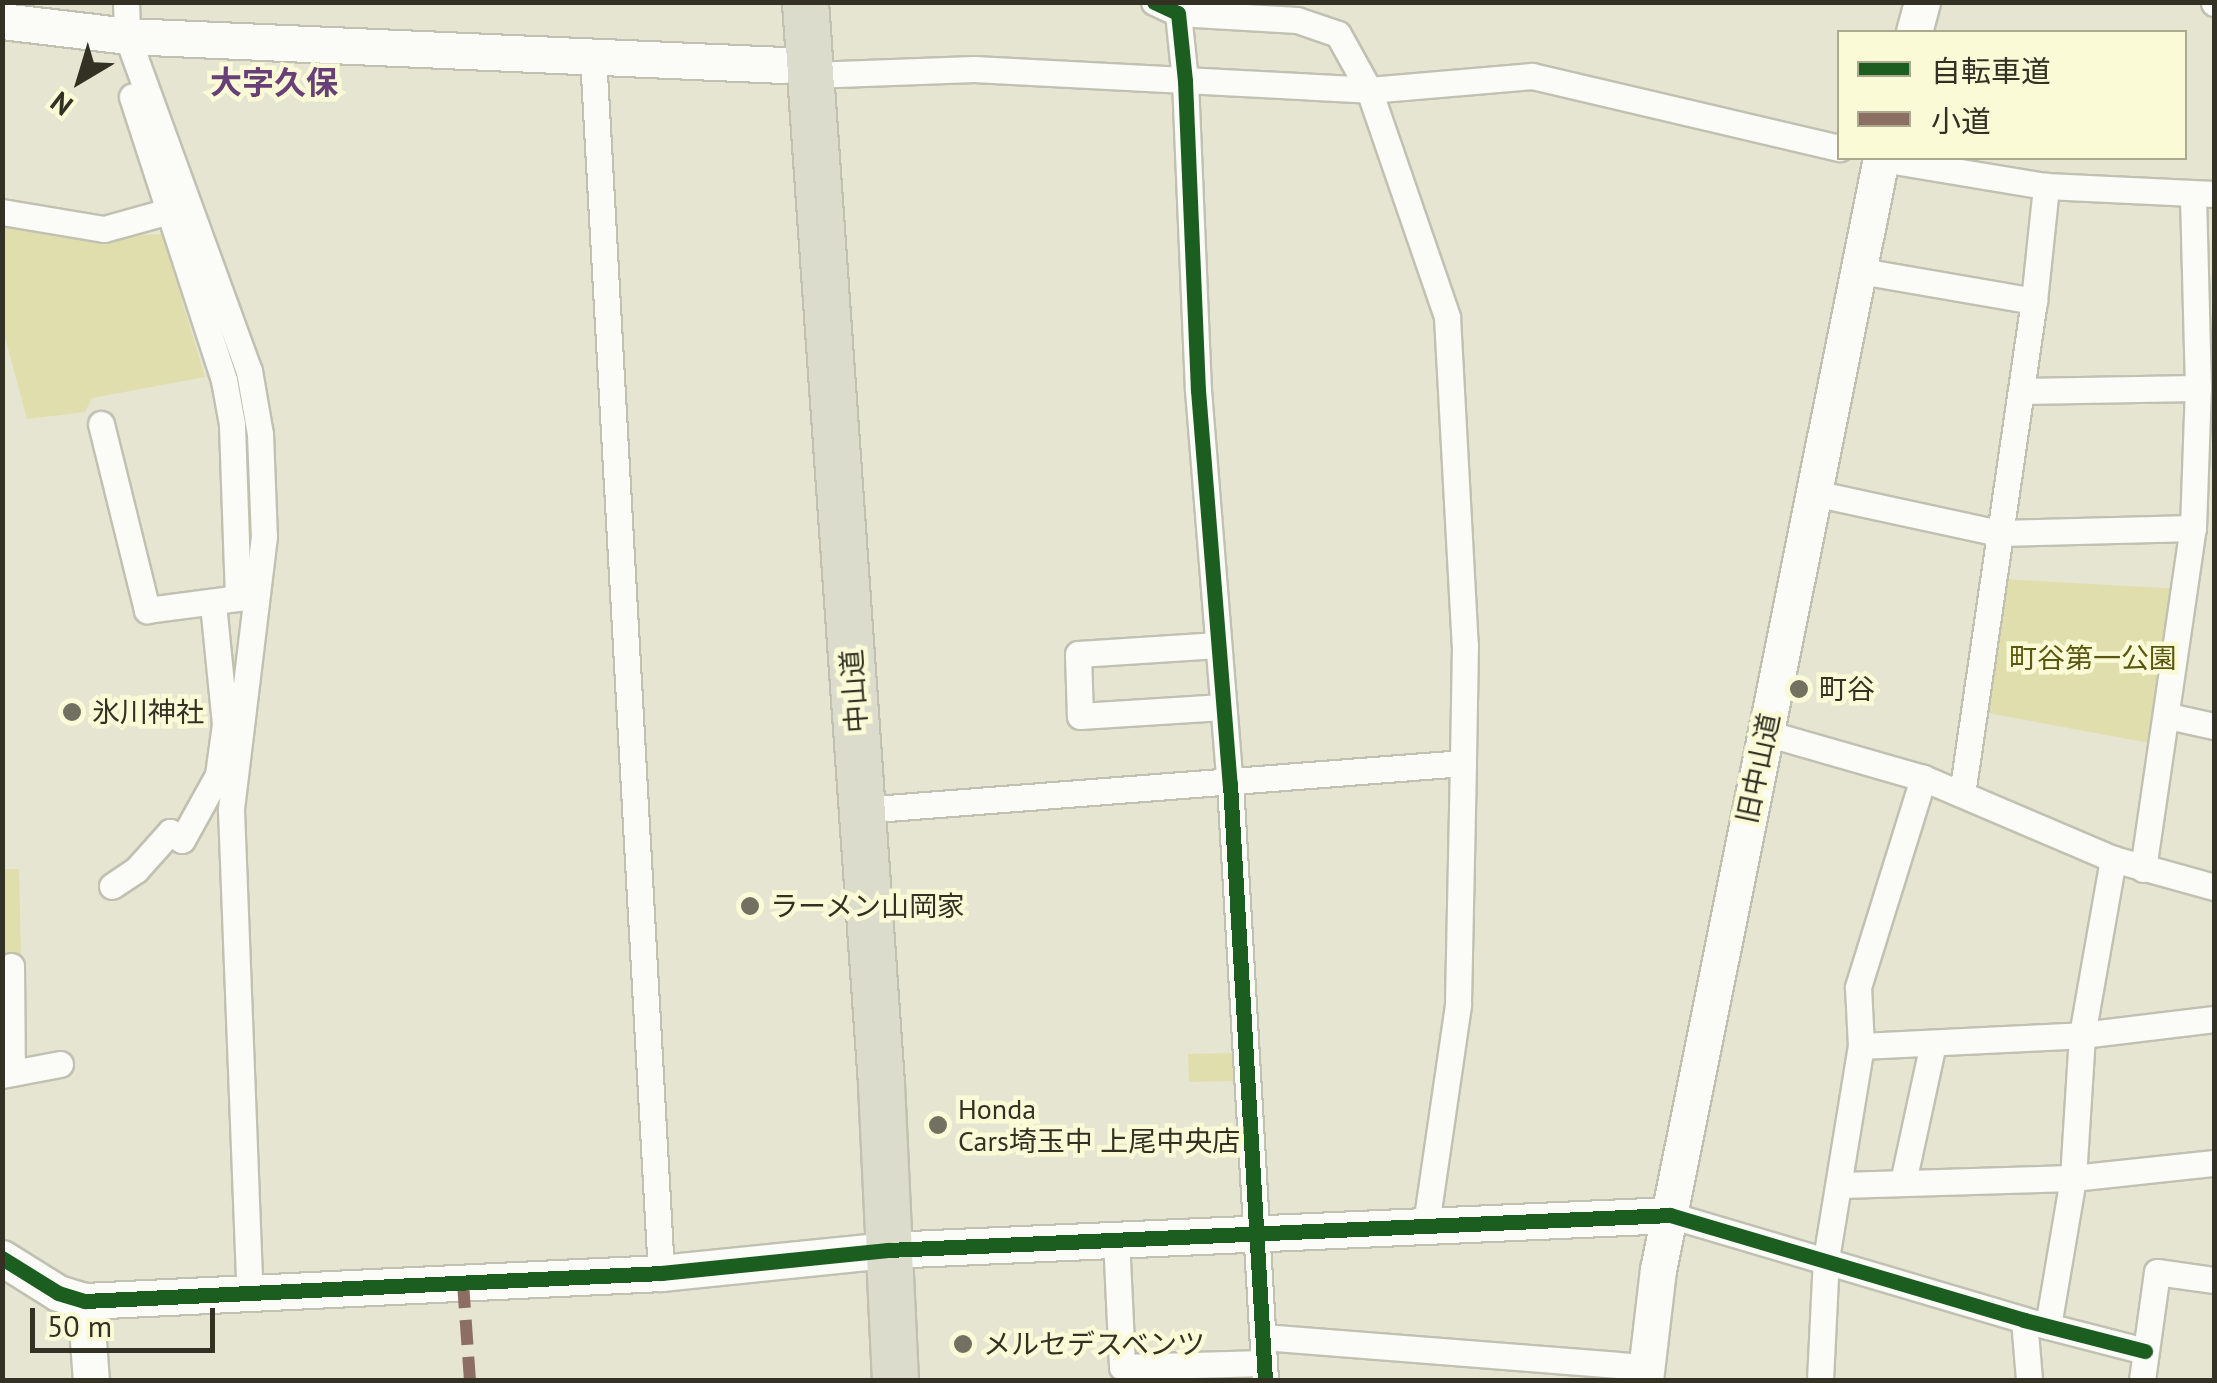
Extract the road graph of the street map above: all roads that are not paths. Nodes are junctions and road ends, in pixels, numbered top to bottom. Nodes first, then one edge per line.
1 (779, 2) edge
2 (805, 2) edge
3 (1922, 2) edge
4 (1166, 8) edge
5 (1298, 11) edge
6 (2, 22) edge
7 (121, 24) edge
8 (1915, 30) edge
9 (593, 56) junction
10 (796, 70) junction
11 (1185, 81) junction
12 (1369, 90) junction
13 (1837, 147) edge
14 (1879, 160) edge
15 (1891, 160) edge
16 (2046, 186) junction
17 (2204, 194) edge
18 (169, 211) junction
19 (2, 212) edge
20 (1855, 270) junction
21 (2034, 301) junction
22 (2206, 362) edge
23 (2198, 388) junction
24 (2021, 391) junction
25 (102, 424) dead end
26 (1814, 493) junction
27 (2193, 528) junction
28 (2000, 533) junction
29 (235, 605) junction
30 (1218, 646) junction
31 (1224, 707) junction
32 (2168, 716) junction
33 (2214, 726) edge
34 (1766, 733) junction
35 (1463, 763) junction
36 (1923, 778) junction
37 (1230, 784) junction
38 (1962, 794) junction
39 (862, 810) junction
40 (2113, 859) junction
41 (2143, 869) junction
42 (112, 886) dead end
43 (2214, 887) edge
44 (11, 966) dead end
45 (2214, 1019) edge
46 (2082, 1034) junction
47 (1933, 1043) junction
48 (1862, 1046) junction
49 (60, 1064) dead end
50 (7, 1074) edge
51 (2214, 1163) edge
52 (2073, 1178) junction
53 (1903, 1182) junction
54 (1840, 1185) junction
55 (1670, 1215) junction
56 (1426, 1224) junction
57 (1258, 1230) junction
58 (1116, 1238) junction
59 (875, 1252) junction
60 (2, 1258) edge
61 (1826, 1259) junction
62 (661, 1272) junction
63 (2214, 1280) edge
64 (250, 1294) junction
65 (85, 1301) junction
66 (2036, 1323) junction
67 (2145, 1350) junction
68 (1264, 1360) edge
69 (1646, 1374) edge
70 (92, 1380) edge
71 (867, 1380) edge
72 (895, 1380) edge
73 (1820, 1380) edge
74 (2029, 1380) edge
75 (2142, 1380) edge

1 - 10 highway, 中山道
2 - 10 highway, 中山道
3 - 8 street
4 - 5 street
4 - 11 street
5 - 12 street
6 - 7 street
7 - 9 street
7 - 18 street
7 - 29 street
9 - 10 street
9 - 62 street
10 - 11 street
10 - 39 highway, 中山道
10 - 59 highway, 中山道
11 - 12 street
11 - 30 street
12 - 13 street
12 - 35 street
14 - 20 street, 旧中山道
15 - 16 street
16 - 17 street
16 - 21 street
17 - 22 street
18 - 19 street
18 - 29 street
20 - 21 street
20 - 26 street, 旧中山道
21 - 24 street
22 - 23 street
23 - 24 street
23 - 27 street
24 - 28 street
25 - 29 street
26 - 28 street
26 - 34 street, 旧中山道
27 - 28 street
27 - 32 street
28 - 38 street
29 - 42 street
29 - 64 street
30 - 31 street
30 - 31 street
31 - 37 street
32 - 33 street
32 - 41 street
34 - 36 street
34 - 55 street, 旧中山道
35 - 37 street
35 - 56 street
36 - 38 street
36 - 48 street
37 - 39 street
37 - 57 street
38 - 40 street
39 - 59 highway, 中山道
40 - 41 street
40 - 46 street
41 - 43 street
44 - 50 street
45 - 46 street
46 - 47 street
46 - 52 street
47 - 48 street
47 - 53 street
48 - 54 street
49 - 50 street
51 - 52 street
52 - 53 street
52 - 66 street
53 - 54 street
54 - 61 street
55 - 56 street
55 - 61 street
55 - 69 street, 旧中山道
56 - 57 street
57 - 58 street
57 - 68 street
58 - 59 street
58 - 68 street
59 - 62 street
59 - 71 highway, 中山道
59 - 72 highway, 中山道
60 - 65 street
61 - 66 street
61 - 73 street
62 - 64 street
63 - 67 street
64 - 65 street
65 - 70 street
66 - 67 street
66 - 74 street
67 - 75 street
68 - 69 street

